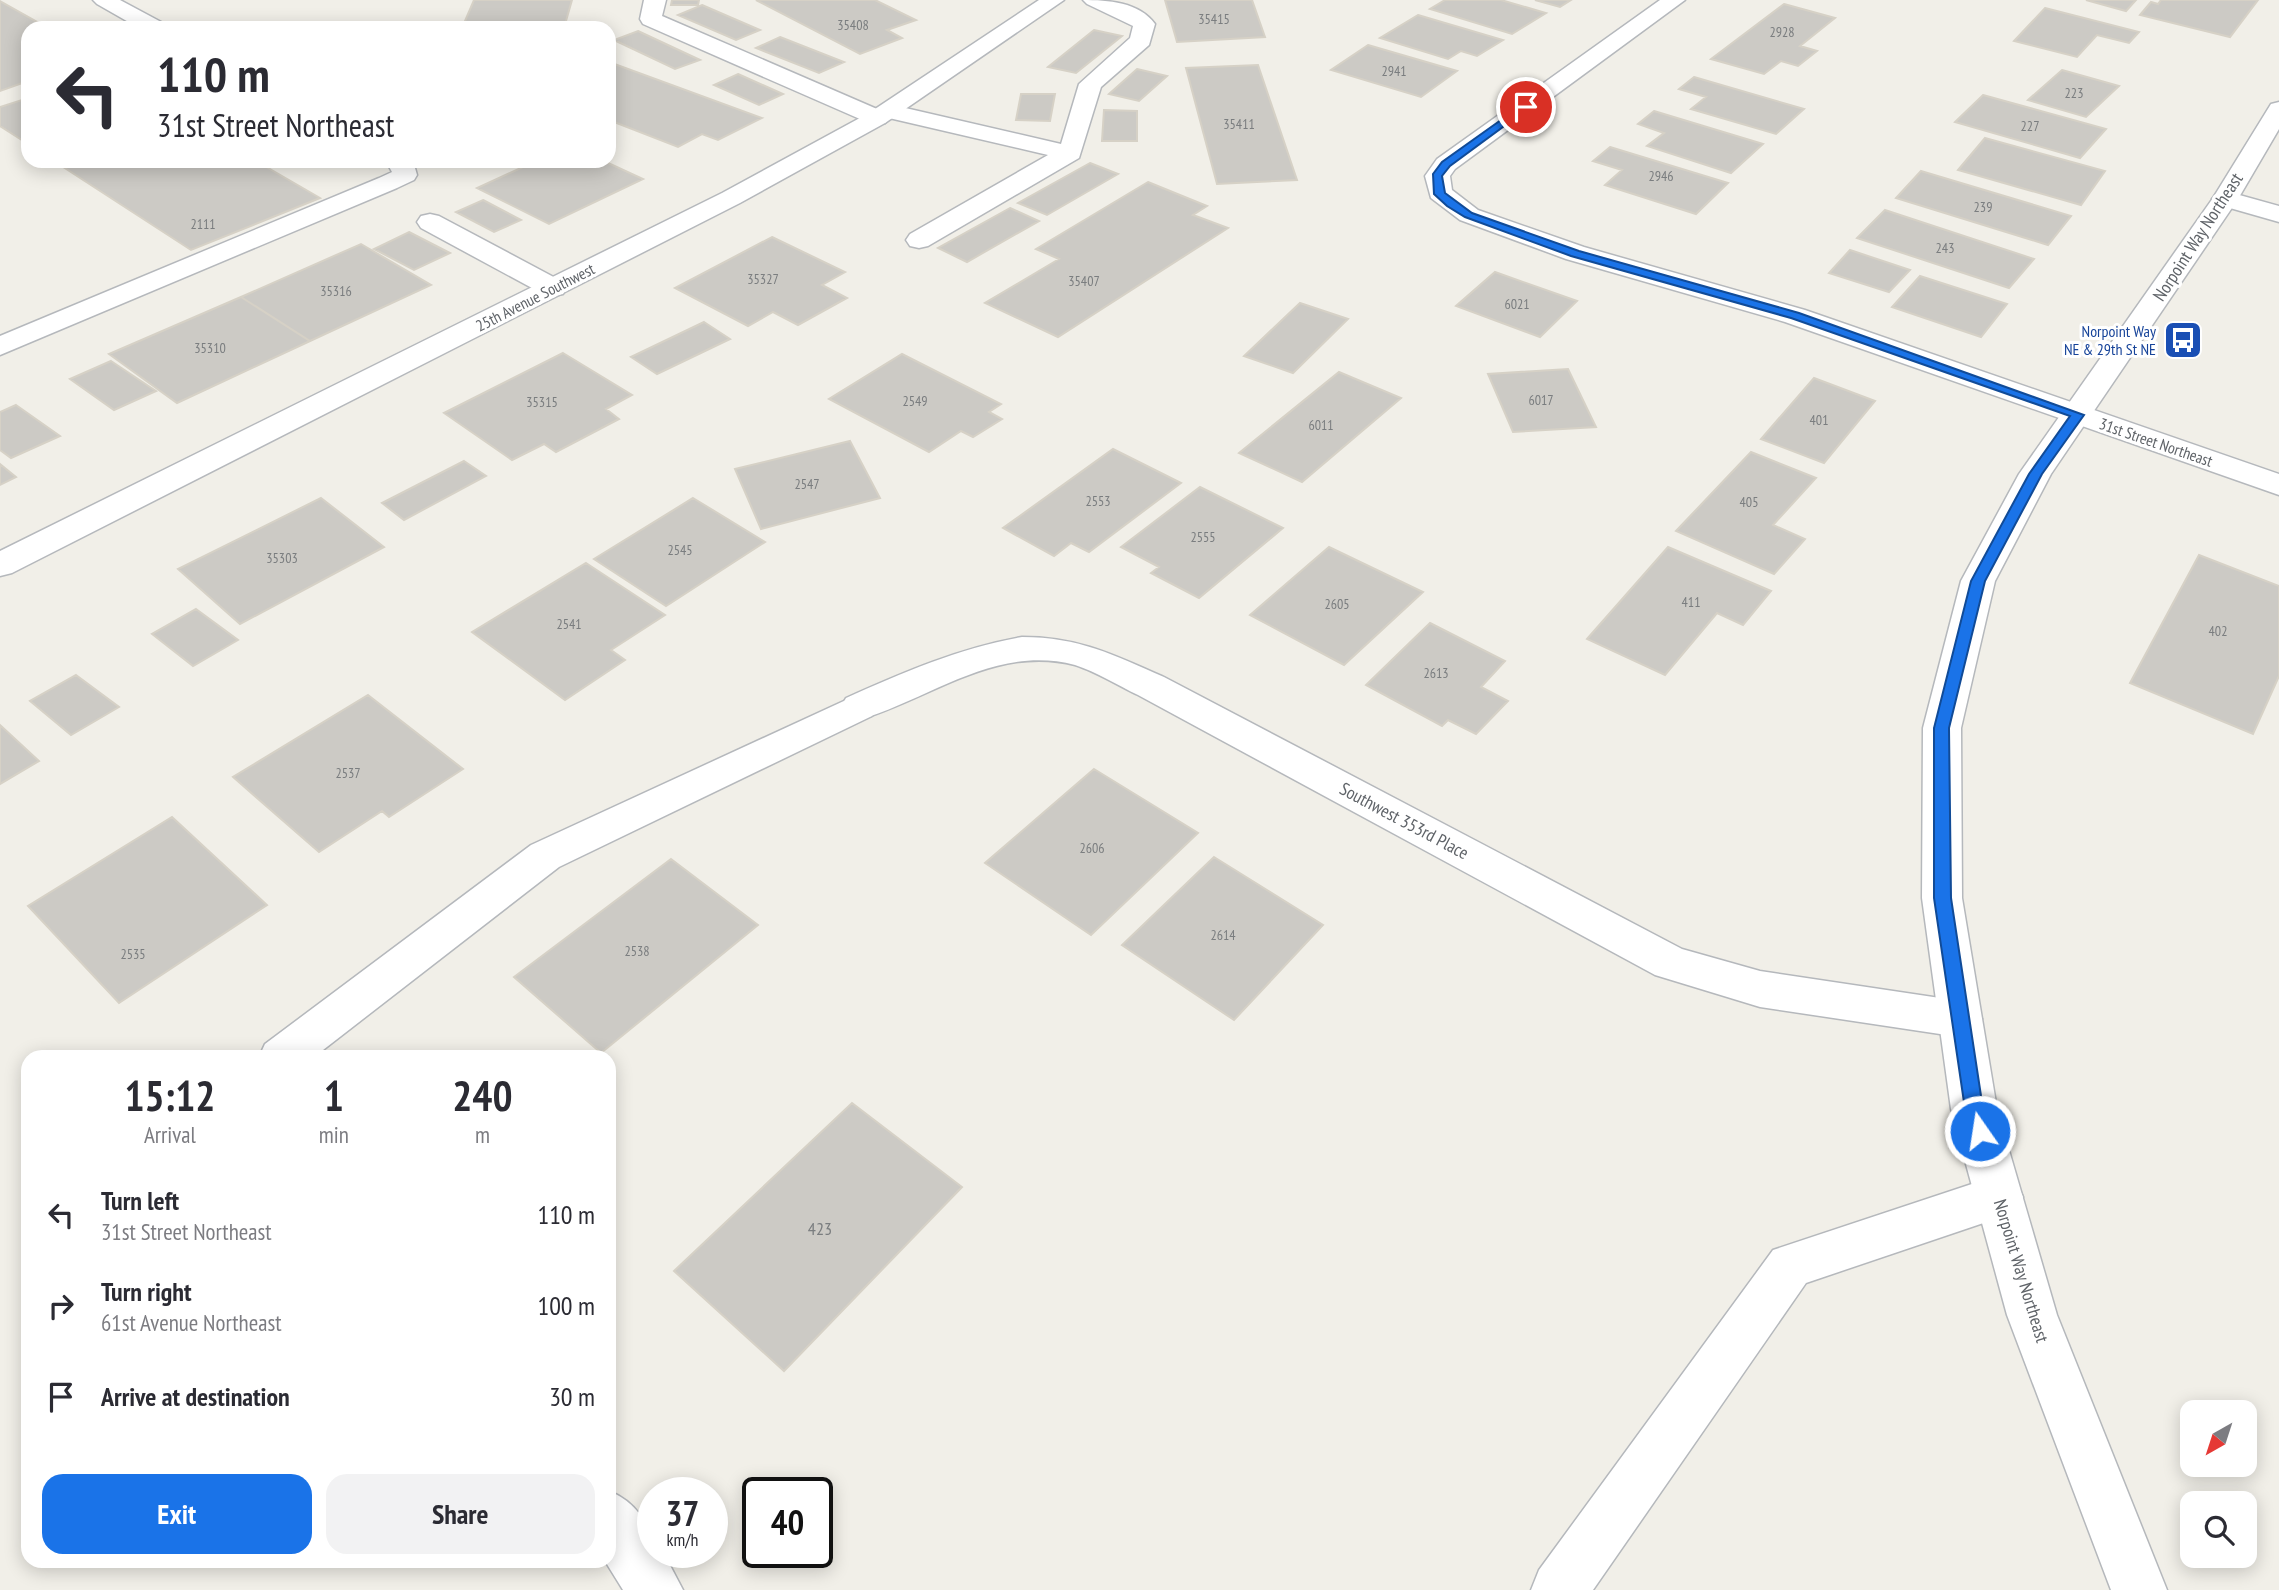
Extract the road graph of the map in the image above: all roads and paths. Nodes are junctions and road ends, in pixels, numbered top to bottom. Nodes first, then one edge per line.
1 (104, 0) edge
2 (655, 0) edge
3 (1053, 0) edge
4 (1094, 0) edge
5 (1674, 0) edge
6 (142, 21) edge
7 (2279, 109) edge
8 (883, 114) junction
9 (1070, 153) junction
10 (404, 168) edge
11 (2225, 199) junction
12 (2279, 214) edge
13 (430, 222) dead end
14 (919, 240) dead end
15 (553, 288) junction
16 (0, 346) edge
17 (2078, 415) junction
18 (2279, 485) edge
19 (0, 565) edge
20 (1960, 1019) junction
21 (290, 1050) edge
22 (1998, 1197) junction
23 (616, 1529) edge
24 (655, 1590) edge
25 (1559, 1590) edge
26 (2139, 1590) edge

1 - 6 street
2 - 8 street
3 - 8 street, 25th Avenue Southwest
4 - 9 street
5 - 17 street, 31st Street Northeast
7 - 11 street, Norpoint Way Northeast
8 - 9 street
8 - 15 street, 25th Avenue Southwest
9 - 14 street
10 - 16 street
11 - 12 street
11 - 17 street, Norpoint Way Northeast
13 - 15 street
15 - 19 street, 25th Avenue Southwest
17 - 18 street, 31st Street Northeast
17 - 20 street, Norpoint Way Northeast
20 - 21 street, Southwest 353rd Place
20 - 22 street, Norpoint Way Northeast
22 - 25 street
22 - 26 street, Norpoint Way Northeast
23 - 24 street

